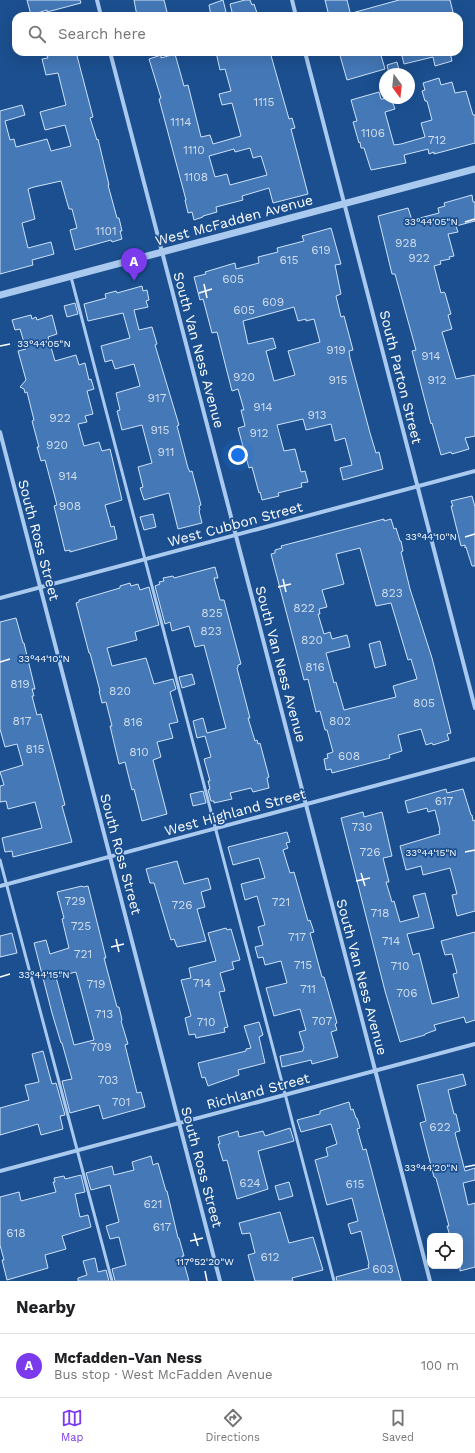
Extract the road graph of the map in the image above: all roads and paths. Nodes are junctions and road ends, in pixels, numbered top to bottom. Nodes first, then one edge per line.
1 (97, 0) edge
2 (292, 0) edge
3 (100, 12) edge
4 (295, 12) edge
5 (111, 56) edge
6 (306, 56) edge
7 (475, 168) edge
8 (344, 204) junction
9 (162, 252) junction
10 (71, 277) junction
11 (0, 295) edge
12 (0, 432) edge
13 (475, 471) edge
14 (418, 487) junction
15 (236, 535) junction
16 (145, 559) junction
17 (40, 588) junction
18 (0, 598) edge
19 (475, 708) edge
20 (475, 758) edge
21 (306, 804) junction
22 (216, 828) junction
23 (110, 857) junction
24 (0, 860) edge
25 (6, 885) junction
26 (0, 886) edge
27 (475, 1044) edge
28 (375, 1071) junction
29 (286, 1095) junction
30 (179, 1123) junction
31 (78, 1150) junction
32 (0, 1171) edge
33 (112, 1281) edge
34 (220, 1281) edge
35 (334, 1281) edge
36 (430, 1281) edge

1 - 3 street
2 - 4 street
5 - 9 street, South Van Ness Avenue
6 - 8 street, South Parton Street
7 - 8 street, West McFadden Avenue
8 - 9 street, West McFadden Avenue
8 - 14 street, South Parton Street
9 - 10 street, West McFadden Avenue
9 - 15 street, South Van Ness Avenue
10 - 11 street, West McFadden Avenue
10 - 16 lane
12 - 17 street, South Ross Street
13 - 14 street, West Cubbon Street
14 - 15 street, West Cubbon Street
14 - 19 street, South Parton Street
15 - 16 street, West Cubbon Street
15 - 21 street, South Van Ness Avenue
16 - 17 street, West Cubbon Street
16 - 22 lane
17 - 18 street, West Cubbon Street
17 - 23 street, South Ross Street
20 - 21 street, West Highland Street
21 - 22 street, West Highland Street
21 - 28 street, South Van Ness Avenue
22 - 23 street, West Highland Street
22 - 29 lane
23 - 25 street, West Highland Street
23 - 30 street, South Ross Street
24 - 25 lane
25 - 26 street, West Highland Street
25 - 31 lane
27 - 28 street, Richland Street
28 - 29 street, Richland Street
28 - 36 street, South Van Ness Avenue
29 - 30 street, Richland Street
29 - 35 lane
30 - 31 street, Richland Street
30 - 34 street, South Ross Street
31 - 32 street, Richland Street
31 - 33 lane

